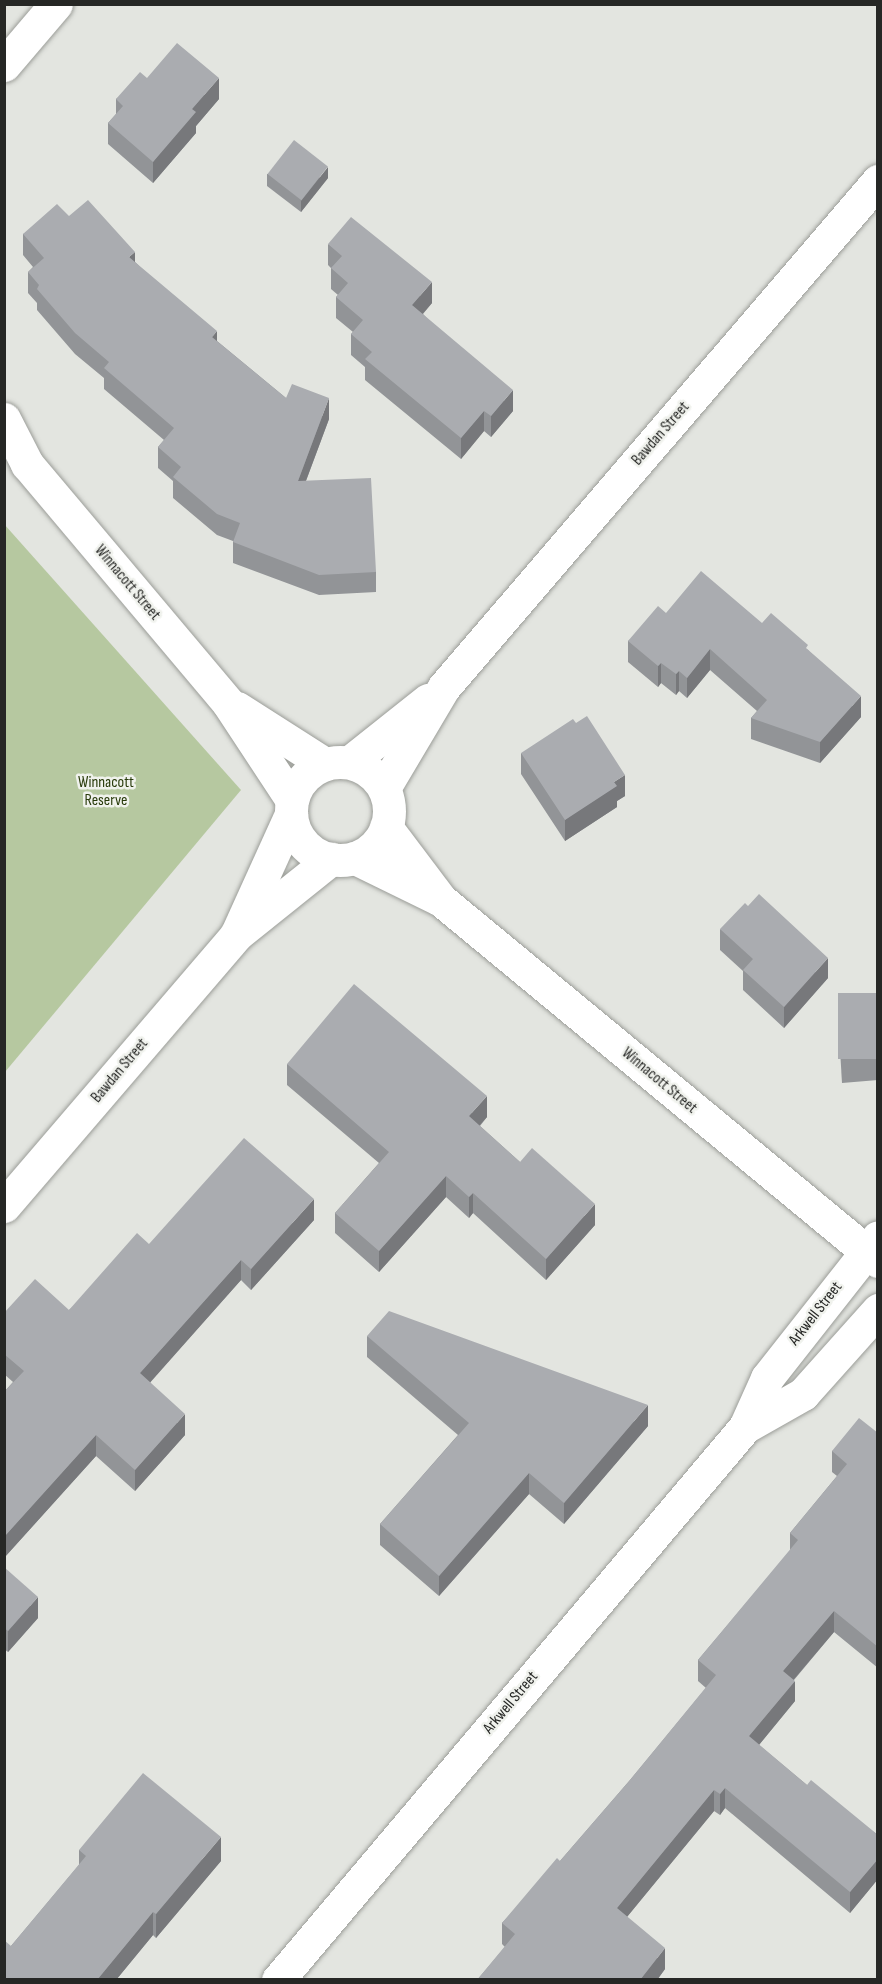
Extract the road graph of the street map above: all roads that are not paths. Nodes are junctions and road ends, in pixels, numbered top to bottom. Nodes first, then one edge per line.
1 (56, 4) edge
2 (4, 65) edge
3 (878, 181) edge
4 (4, 418) edge
5 (16, 459) edge
6 (444, 687) junction
7 (228, 702) junction
8 (337, 763) junction
9 (384, 788) junction
10 (291, 807) junction
11 (386, 827) junction
12 (343, 859) junction
13 (441, 900) junction
14 (236, 935) junction
15 (4, 1206) edge
16 (873, 1249) edge
17 (878, 1310) edge
18 (745, 1427) junction
19 (278, 1980) edge

1 - 2 street
3 - 6 street, Bawdan Street
4 - 5 street, Winnacott Street
5 - 7 street, Winnacott Street
6 - 8 street, Bawdan Street
6 - 9 street, Bawdan Street
7 - 8 street, Winnacott Street
7 - 10 street, Winnacott Street
8 - 9 street
8 - 10 street
9 - 11 street
10 - 12 street
10 - 14 street, Bawdan Street
11 - 12 street
11 - 13 street, Winnacott Street
12 - 13 street, Winnacott Street
12 - 14 street, Bawdan Street
13 - 16 street, Winnacott Street
14 - 15 street, Bawdan Street
16 - 18 street, Arkwell Street
17 - 18 street, Arkwell Street
18 - 19 street, Arkwell Street

